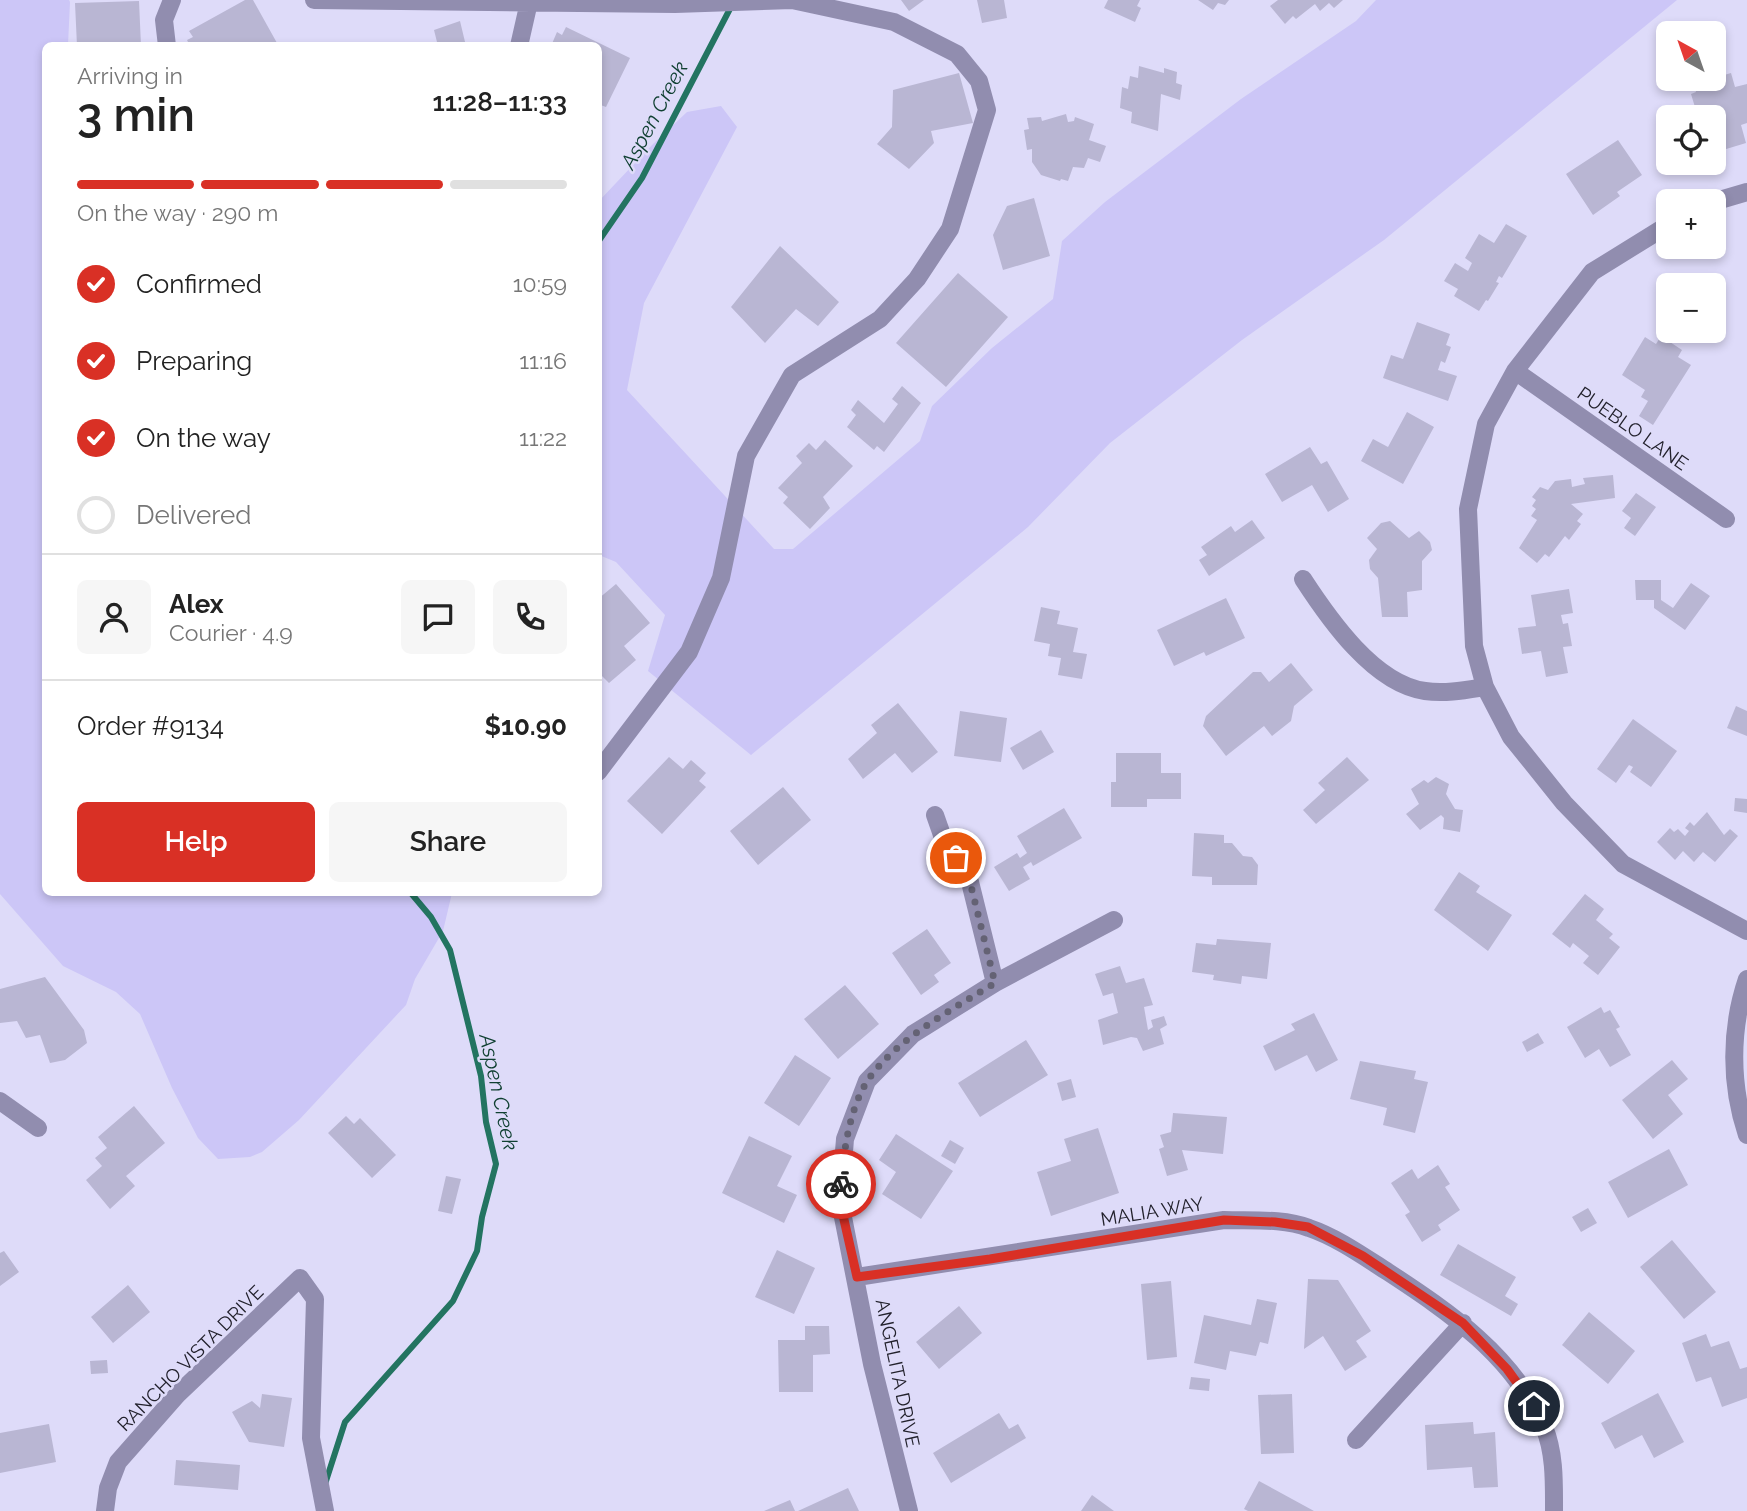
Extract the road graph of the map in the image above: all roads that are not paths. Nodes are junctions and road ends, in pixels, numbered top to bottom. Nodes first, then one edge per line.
1 (172, 0) edge
2 (314, 0) edge
3 (528, 2) junction
4 (167, 42) edge
5 (520, 42) edge
6 (1747, 192) edge
7 (1726, 198) edge
8 (1656, 232) edge
9 (1515, 371) junction
10 (1726, 519) dead end
11 (1303, 579) dead end
12 (1485, 687) junction
13 (602, 767) edge
14 (935, 815) dead end
15 (1114, 920) dead end
16 (1747, 931) edge
17 (1747, 979) edge
18 (995, 983) junction
19 (0, 1101) edge
20 (38, 1128) dead end
21 (1747, 1135) edge
22 (857, 1277) junction
23 (1463, 1323) junction
24 (1356, 1440) dead end
25 (105, 1511) edge
26 (325, 1511) edge
27 (909, 1511) edge
28 (1554, 1511) edge

1 - 4 street
2 - 3 street
3 - 5 street
3 - 13 street
6 - 7 street
8 - 9 street
9 - 10 street, PUEBLO LANE
9 - 12 street
11 - 12 street
12 - 16 street
14 - 18 street
15 - 18 street
17 - 21 street
18 - 22 street, ANGELITA DRIVE
19 - 20 street
22 - 23 street, MALIA WAY
22 - 27 street, ANGELITA DRIVE
23 - 24 street
23 - 28 street, MALIA WAY
25 - 26 street, RANCHO VISTA DRIVE

